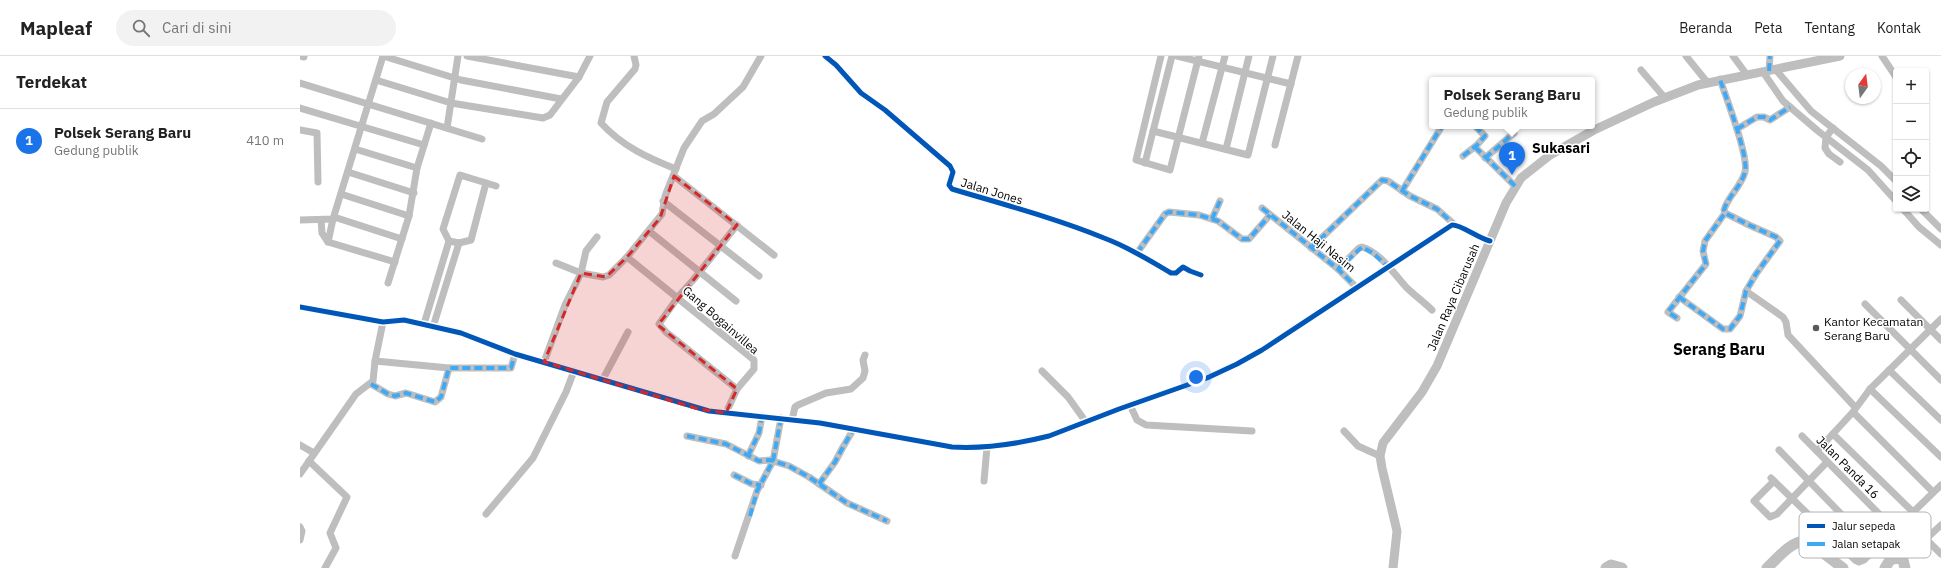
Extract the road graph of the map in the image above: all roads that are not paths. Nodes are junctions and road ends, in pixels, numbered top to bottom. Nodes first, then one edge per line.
1 (383, 56) edge
2 (458, 56) edge
3 (467, 56) edge
4 (590, 56) edge
5 (634, 56) edge
6 (761, 56) edge
7 (825, 56) edge
8 (1161, 56) edge
9 (1172, 56) edge
10 (1177, 56) edge
11 (1225, 56) edge
12 (1249, 56) edge
13 (1273, 56) edge
14 (1298, 56) edge
15 (1686, 56) edge
16 (1733, 56) edge
17 (1770, 56) edge
18 (1840, 56) edge
19 (1882, 56) edge
20 (1199, 59) edge
21 (1222, 67) junction
22 (1640, 70) dead end
23 (1769, 71) junction
24 (1893, 72) edge
25 (1245, 73) junction
26 (1747, 75) junction
27 (579, 77) junction
28 (455, 78) junction
29 (1268, 79) junction
30 (1720, 79) junction
31 (376, 80) junction
32 (1707, 82) junction
33 (300, 83) edge
34 (1291, 84) junction
35 (1665, 98) junction
36 (562, 99) junction
37 (369, 103) junction
38 (451, 103) junction
39 (1790, 107) junction
40 (300, 108) edge
41 (432, 123) junction
42 (362, 126) junction
43 (447, 128) junction
44 (1833, 128) junction
45 (1440, 129) edge
46 (1478, 129) edge
47 (1737, 129) junction
48 (300, 130) edge
49 (1153, 131) junction
50 (1514, 133) dead end
51 (1178, 137) junction
52 (1826, 138) junction
53 (482, 140) dead end
54 (1202, 143) junction
55 (424, 145) junction
56 (1276, 145) dead end
57 (1475, 148) junction
58 (355, 149) junction
59 (1226, 149) junction
60 (1463, 156) dead end
61 (1485, 158) junction
62 (1840, 162) dead end
63 (1145, 163) junction
64 (417, 168) junction
65 (348, 172) junction
66 (675, 172) junction
67 (1893, 178) edge
68 (318, 182) dead end
69 (486, 183) junction
70 (496, 186) dead end
71 (1515, 186) junction
72 (1402, 191) junction
73 (414, 193) junction
74 (341, 194) junction
75 (1893, 198) edge
76 (663, 201) junction
77 (1220, 201) dead end
78 (1262, 208) dead end
79 (1725, 212) junction
80 (1906, 212) edge
81 (1925, 212) edge
82 (1270, 215) junction
83 (409, 216) junction
84 (333, 218) junction
85 (1212, 219) junction
86 (300, 220) edge
87 (320, 220) junction
88 (737, 225) junction
89 (1454, 225) junction
90 (1941, 229) edge
91 (649, 231) junction
92 (597, 237) dead end
93 (402, 239) junction
94 (449, 241) junction
95 (1490, 241) junction
96 (328, 242) junction
97 (459, 243) junction
98 (720, 245) junction
99 (1941, 245) edge
100 (1311, 248) junction
101 (1137, 253) junction
102 (774, 255) dead end
103 (627, 257) junction
104 (394, 262) junction
105 (556, 263) dead end
106 (1338, 268) junction
107 (1389, 268) junction
108 (700, 272) junction
109 (581, 273) junction
110 (1201, 275) dead end
111 (759, 276) dead end
112 (388, 283) dead end
113 (1357, 288) junction
114 (1746, 291) junction
115 (678, 297) junction
116 (1679, 297) junction
117 (736, 300) dead end
118 (1901, 300) dead end
119 (1865, 304) dead end
120 (300, 307) edge
121 (1432, 310) dead end
122 (1677, 318) dead end
123 (1941, 319) edge
124 (383, 322) junction
125 (424, 324) junction
126 (433, 327) junction
127 (1931, 329) junction
128 (628, 332) dead end
129 (1941, 340) edge
130 (1910, 349) junction
131 (515, 354) junction
132 (865, 355) dead end
133 (375, 360) junction
134 (544, 362) junction
135 (449, 368) junction
136 (1889, 370) junction
137 (574, 371) junction
138 (1042, 371) dead end
139 (603, 379) junction
140 (1941, 380) edge
141 (371, 384) junction
142 (737, 389) junction
143 (1870, 389) junction
144 (1130, 405) junction
145 (1854, 410) junction
146 (726, 413) junction
147 (762, 416) junction
148 (782, 418) junction
149 (792, 420) junction
150 (1941, 420) edge
151 (1086, 422) junction
152 (853, 430) junction
153 (1252, 431) dead end
154 (1344, 431) dead end
155 (1833, 434) junction
156 (687, 436) dead end
157 (1802, 436) dead end
158 (300, 445) edge
159 (986, 447) junction
160 (1779, 450) dead end
161 (1817, 451) junction
162 (314, 453) junction
163 (748, 456) junction
164 (1380, 456) junction
165 (1941, 457) edge
166 (309, 461) junction
167 (773, 461) junction
168 (1827, 462) junction
169 (300, 474) edge
170 (734, 475) dead end
171 (1810, 480) junction
172 (984, 481) dead end
173 (819, 484) junction
174 (761, 485) junction
175 (1941, 485) edge
176 (1934, 492) junction
177 (1792, 499) junction
178 (1805, 512) edge
179 (1840, 512) edge
180 (1877, 512) edge
181 (1913, 512) joint
182 (486, 514) dead end
183 (886, 521) dead end
184 (1941, 525) edge
185 (300, 527) edge
186 (1931, 535) edge
187 (300, 540) edge
188 (1931, 545) edge
189 (1941, 554) edge
190 (735, 556) dead end
191 (1853, 558) edge
192 (1866, 558) edge
193 (325, 568) edge
194 (1393, 568) edge

1 - 28 street
1 - 31 street
2 - 28 street
3 - 27 street
4 - 27 street
5 - 66 street
6 - 66 street
7 - 101 street, Jalan Jones
8 - 63 street
9 - 49 street
10 - 20 street
11 - 21 street
12 - 25 street
13 - 29 street
14 - 34 street
15 - 32 street
16 - 26 street
17 - 23 street
18 - 23 main road, Jalan Raya Cibarusah
19 - 24 street
20 - 21 street
20 - 51 street
21 - 25 street
21 - 54 street
22 - 35 street
23 - 26 main road, Jalan Raya Cibarusah
23 - 39 street
23 - 44 street
25 - 29 street
25 - 59 street
26 - 30 main road, Jalan Raya Cibarusah
27 - 36 street
28 - 36 street
28 - 38 street
29 - 34 street
29 - 59 street
30 - 32 main road, Jalan Raya Cibarusah
30 - 47 street
31 - 37 street
31 - 38 street
32 - 35 main road, Jalan Raya Cibarusah
33 - 37 street
34 - 56 street
35 - 71 main road, Jalan Raya Cibarusah
36 - 38 street
37 - 41 street
37 - 42 street
38 - 43 street
39 - 47 street
39 - 52 street
40 - 42 street
41 - 43 street
41 - 55 street
42 - 55 street
42 - 58 street
43 - 53 street
44 - 52 street
44 - 67 street
45 - 72 street
46 - 57 street
47 - 79 street
48 - 68 street
49 - 51 street
49 - 63 street
50 - 61 street
51 - 54 street
51 - 63 street
52 - 62 street
52 - 75 street
54 - 59 street
55 - 64 street
57 - 60 street
57 - 61 street
58 - 64 street
58 - 65 street
61 - 71 street
64 - 73 street
65 - 73 street
65 - 74 street
66 - 76 street
66 - 88 street
69 - 70 street
69 - 94 street
69 - 97 street
71 - 95 main road, Jalan Raya Cibarusah
72 - 89 street
72 - 100 street
73 - 83 street
74 - 83 street
74 - 84 street
76 - 91 street
76 - 98 street
77 - 85 street
78 - 82 street
79 - 114 street
79 - 116 street
80 - 99 street
81 - 90 street
82 - 85 street, Jalan Haji Nasim
82 - 100 street, Jalan Haji Nasim
83 - 93 street
84 - 87 street
84 - 93 street
84 - 96 street
85 - 101 street, Jalan Haji Nasim
86 - 87 street
87 - 96 street
88 - 98 street
88 - 102 street
89 - 95 street
89 - 107 street
91 - 103 street
91 - 108 street
92 - 109 street
93 - 104 street
94 - 97 street
94 - 125 street
95 - 164 main road, Jalan Raya Cibarusah
96 - 104 street
97 - 126 street
98 - 108 street
98 - 111 street
100 - 106 street, Jalan Haji Nasim
101 - 110 street, Jalan Jones
103 - 109 street
103 - 115 street, Gang Bogainvillea
104 - 112 street
105 - 109 street
106 - 107 street
106 - 113 street, Jalan Haji Nasim
107 - 113 street
107 - 121 street
108 - 115 street
108 - 117 street
109 - 134 street
113 - 144 street
114 - 116 street
114 - 145 street
115 - 142 street, Gang Bogainvillea
115 - 142 street
116 - 122 street
118 - 127 street
119 - 130 street
120 - 124 street
123 - 127 street
124 - 125 street
124 - 133 street
125 - 126 street
126 - 131 street
127 - 129 street
127 - 130 street
128 - 139 street
130 - 136 street
130 - 140 street
131 - 134 street
131 - 135 street
132 - 149 street
133 - 135 street
133 - 141 street
134 - 137 street
135 - 141 street
136 - 143 street
136 - 150 street
137 - 139 street
137 - 182 street
138 - 151 street
139 - 146 street
141 - 162 street
142 - 146 street, Gang Bogainvillea
143 - 145 street
143 - 165 street
144 - 151 street
144 - 153 street
145 - 155 street
145 - 176 street
146 - 147 street
147 - 148 street
147 - 163 street
148 - 149 street
148 - 167 street
149 - 152 street
151 - 159 street
152 - 159 street
152 - 173 street
154 - 164 street
155 - 161 street
155 - 181 street
156 - 163 street
157 - 161 street, Jalan Panda 16
158 - 162 street
159 - 172 street
160 - 171 street
161 - 168 street, Jalan Panda 16
162 - 166 street
163 - 167 street
164 - 194 main road, Jalan Raya Cibarusah
166 - 169 street
166 - 193 street
167 - 173 street
167 - 174 street
168 - 171 street
168 - 180 street, Jalan Panda 16
170 - 174 street
171 - 177 street
171 - 179 street
173 - 183 street
174 - 190 street
175 - 176 street
176 - 181 street
177 - 177 street
177 - 178 street
184 - 186 street
185 - 187 street
188 - 189 street
191 - 192 street

